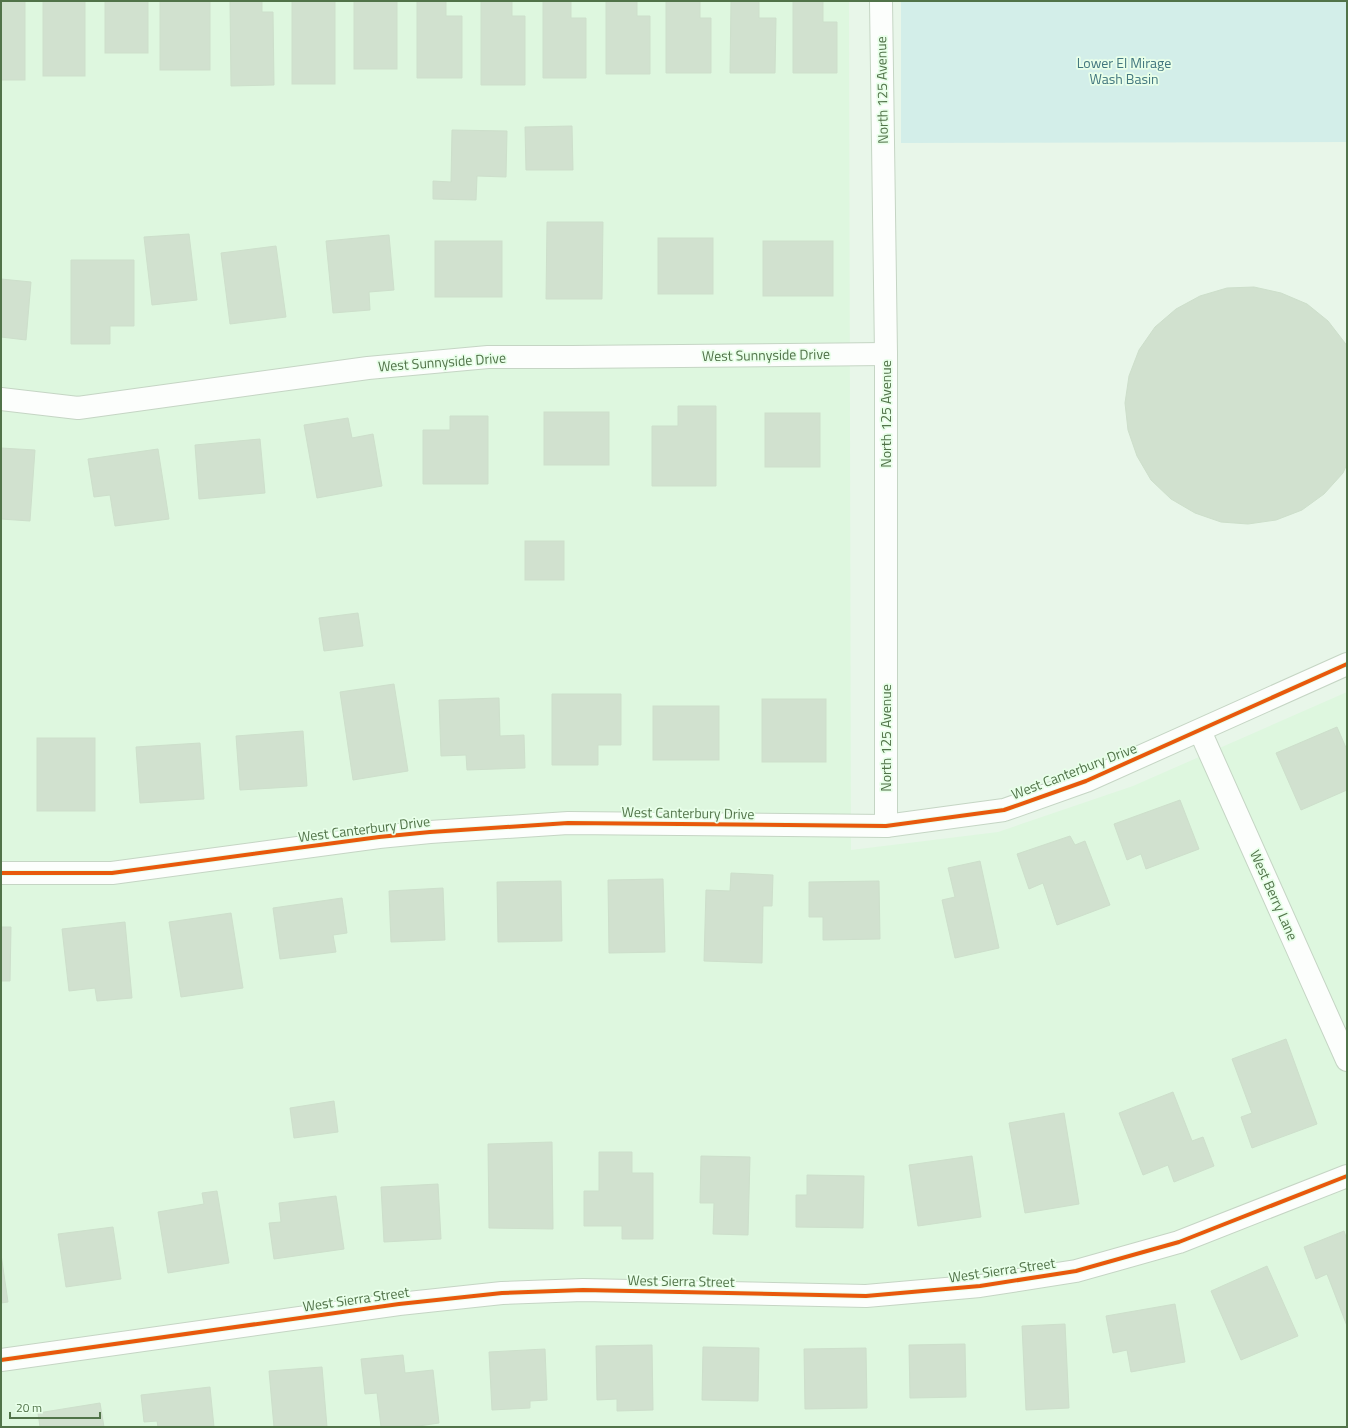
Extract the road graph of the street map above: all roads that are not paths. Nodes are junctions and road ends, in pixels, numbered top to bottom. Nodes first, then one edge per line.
1 (881, 1) edge
2 (886, 354) junction
3 (1, 399) edge
4 (1347, 664) edge
5 (1200, 731) junction
6 (886, 826) junction
7 (1, 872) edge
8 (1347, 1060) edge
9 (1347, 1176) edge
10 (1, 1360) edge

1 - 2 street, North 125 Avenue
2 - 3 street, West Sunnyside Drive
2 - 6 street, North 125 Avenue
4 - 5 street, West Canterbury Drive
5 - 6 street, West Canterbury Drive
5 - 8 street, West Berry Lane
6 - 7 street, West Canterbury Drive
9 - 10 street, West Sierra Street

